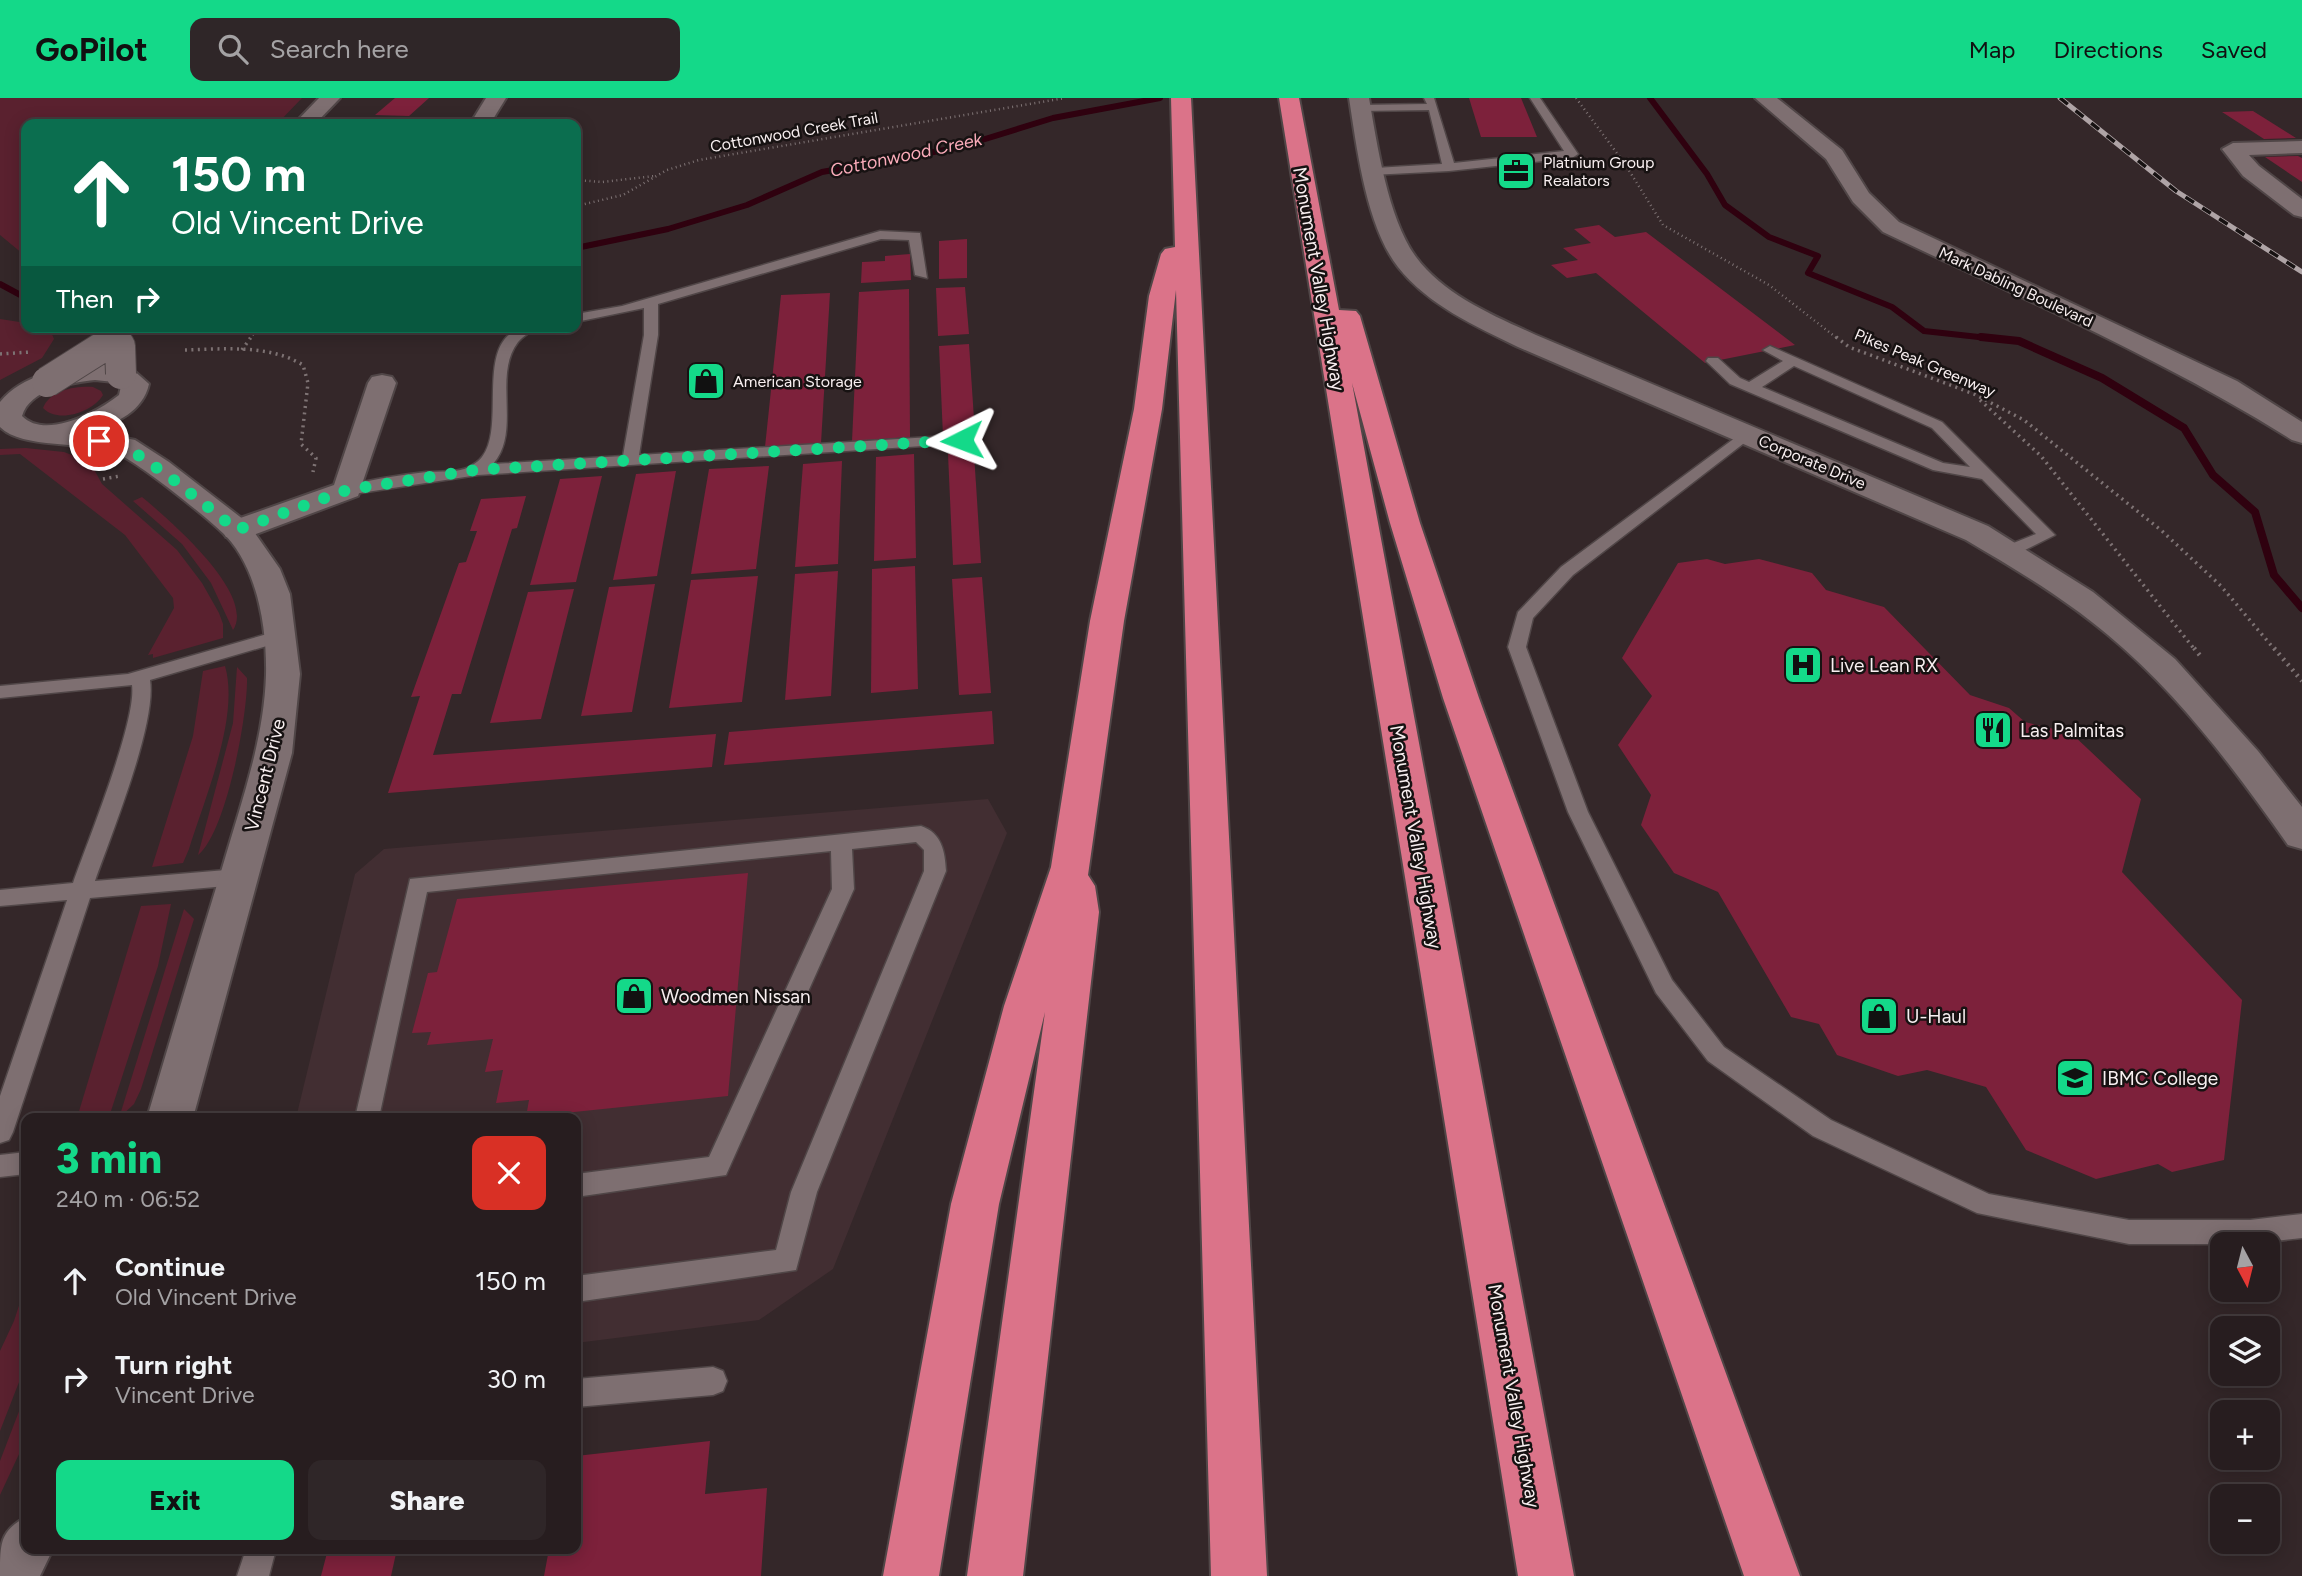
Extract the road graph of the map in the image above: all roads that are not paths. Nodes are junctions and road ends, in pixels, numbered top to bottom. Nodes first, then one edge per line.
1 (330, 98) edge
2 (496, 98) edge
3 (1181, 98) edge
4 (1535, 98) edge
5 (1765, 98) edge
6 (1289, 103) edge
7 (1359, 103) edge
8 (1431, 103) edge
9 (309, 119) edge
10 (483, 119) edge
11 (2302, 147) edge
12 (1448, 167) junction
13 (1375, 172) junction
14 (1305, 202) junction
15 (2302, 209) edge
16 (1184, 212) junction
17 (922, 275) dead end
18 (651, 303) junction
19 (581, 317) edge
20 (119, 333) edge
21 (515, 333) edge
22 (1770, 350) dead end
23 (1713, 361) dead end
24 (1791, 362) junction
25 (121, 374) junction
26 (47, 382) junction
27 (382, 383) dead end
28 (1751, 387) junction
29 (124, 406) junction
30 (6, 407) edge
31 (44, 432) junction
32 (2300, 432) edge
33 (1747, 434) junction
34 (0, 436) edge
35 (962, 440) dead end
36 (125, 446) junction
37 (630, 460) junction
38 (475, 470) junction
39 (1988, 475) junction
40 (347, 490) junction
41 (237, 530) junction
42 (2007, 552) junction
43 (281, 636) junction
44 (140, 677) junction
45 (0, 692) edge
46 (2302, 835) edge
47 (841, 842) junction
48 (1072, 867) junction
49 (239, 877) junction
50 (83, 891) junction
51 (0, 898) edge
52 (171, 1113) edge
53 (368, 1113) edge
54 (0, 1132) edge
55 (21, 1164) edge
56 (0, 1166) edge
57 (581, 1185) edge
58 (2302, 1226) edge
59 (581, 1288) edge
60 (713, 1381) dead end
61 (581, 1393) edge
62 (21, 1554) edge
63 (260, 1554) edge
64 (10, 1576) edge
65 (253, 1576) edge
66 (911, 1576) edge
67 (995, 1576) edge
68 (1239, 1576) edge
69 (1546, 1576) edge
70 (1772, 1576) edge

1 - 9 street
2 - 10 street
3 - 16 highway
4 - 12 lane
5 - 32 street, Mark Dabling Boulevard
6 - 14 highway, Monument Valley Highway
7 - 8 lane
7 - 13 street, Corporate Drive
8 - 12 lane
11 - 15 street
12 - 13 lane
13 - 33 street, Corporate Drive
14 - 69 highway, Monument Valley Highway
14 - 70 highway
16 - 48 highway
16 - 68 highway
17 - 18 lane
18 - 19 lane
18 - 37 lane
20 - 25 street, bridge
20 - 26 street, bridge
21 - 38 lane
22 - 24 lane
23 - 28 lane
24 - 28 lane
24 - 39 lane
25 - 26 street
25 - 29 street
26 - 30 street
27 - 40 street
28 - 39 lane
29 - 31 street
29 - 36 street
30 - 31 street
31 - 34 street
31 - 36 street, Vincent Drive
33 - 42 street, Corporate Drive
33 - 58 lane
35 - 37 lane
36 - 41 street, Vincent Drive
37 - 38 lane
38 - 40 lane
39 - 42 lane
40 - 41 street
41 - 43 street, Vincent Drive
42 - 46 street, Corporate Drive
43 - 44 lane
43 - 49 street, Vincent Drive
44 - 45 lane
44 - 50 lane
47 - 53 lane
47 - 57 lane
47 - 59 lane
48 - 66 highway
48 - 67 highway
49 - 50 lane
49 - 52 street, Vincent Drive
50 - 51 lane
50 - 54 lane
55 - 56 lane
60 - 61 lane
62 - 64 street
63 - 65 lane

